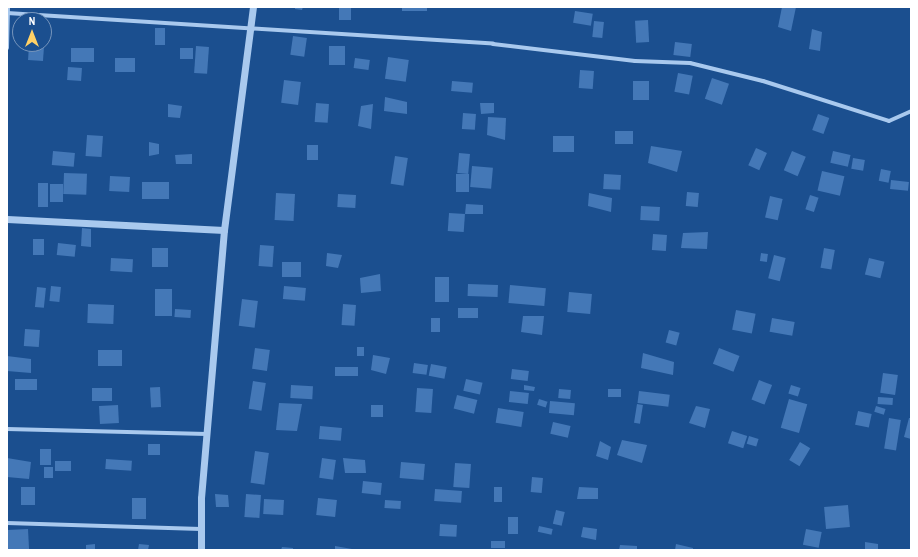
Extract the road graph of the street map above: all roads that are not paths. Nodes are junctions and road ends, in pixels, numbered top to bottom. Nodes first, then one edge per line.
1 (8, 7) edge
2 (254, 7) edge
3 (8, 13) edge
4 (251, 26) junction
5 (7, 48) edge
6 (911, 110) edge
7 (7, 219) edge
8 (224, 230) junction
9 (7, 429) edge
10 (207, 434) junction
11 (7, 523) edge
12 (201, 529) junction
13 (201, 550) edge

1 - 3 street
2 - 4 street
3 - 4 street
3 - 5 street
4 - 6 street
4 - 8 street
7 - 8 street
8 - 10 street
9 - 10 street
10 - 12 street
11 - 12 street
12 - 13 street

